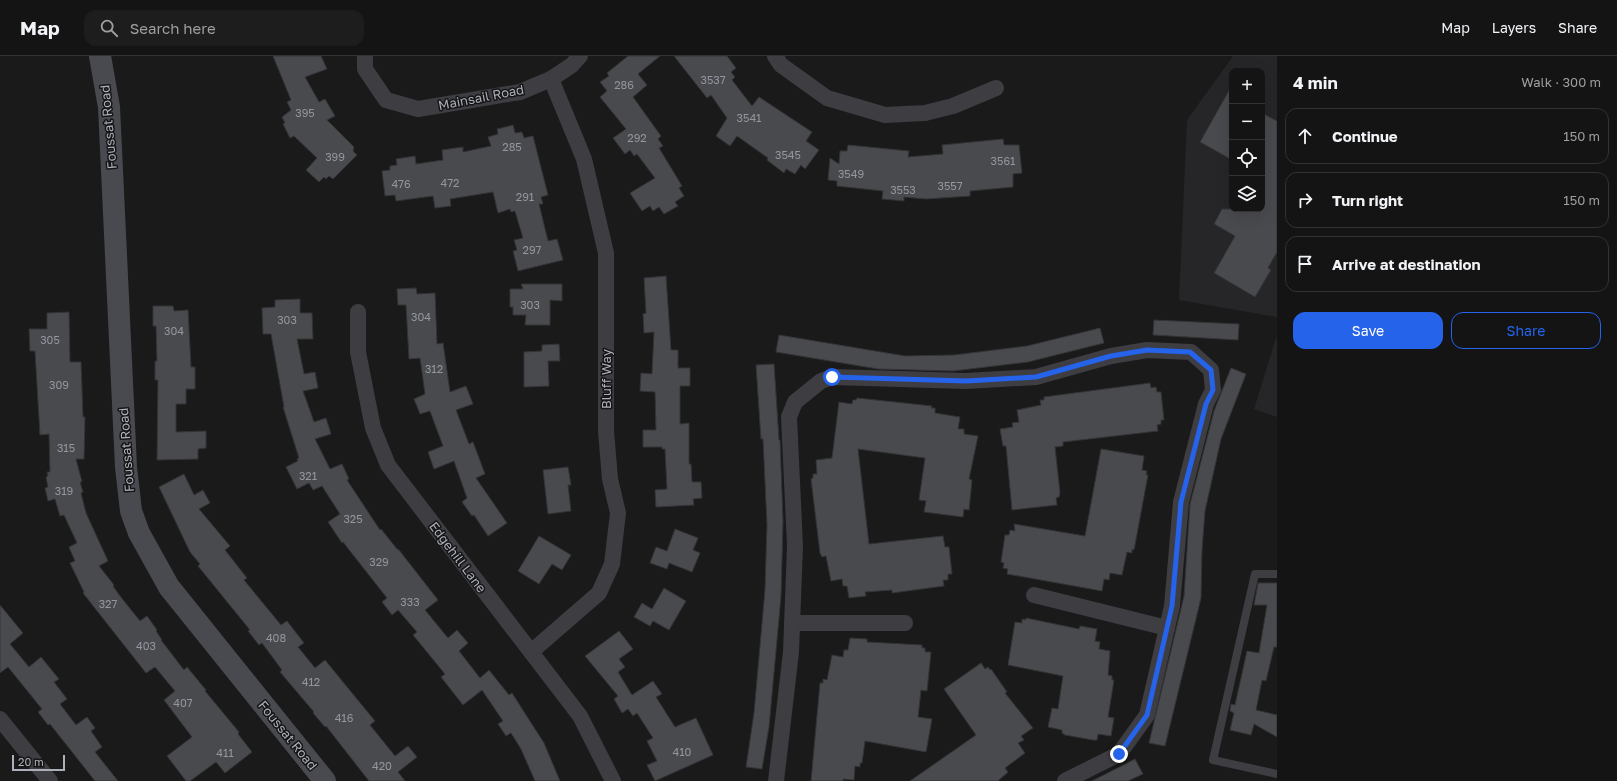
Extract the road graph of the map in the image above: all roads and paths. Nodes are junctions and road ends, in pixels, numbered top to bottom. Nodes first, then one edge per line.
1 (100, 56) edge
2 (364, 56) edge
3 (580, 56) edge
4 (775, 56) edge
5 (551, 79) junction
6 (996, 88) dead end
7 (358, 312) dead end
8 (1277, 574) edge
9 (1034, 595) dead end
10 (792, 623) junction
11 (905, 623) dead end
12 (1167, 628) junction
13 (531, 652) junction
14 (0, 719) edge
15 (1277, 774) edge
16 (50, 781) edge
17 (325, 781) edge
18 (613, 781) edge
19 (776, 781) edge
20 (1065, 781) edge

1 - 17 main road, Foussat Road
2 - 5 street, Mainsail Road
3 - 5 street, Mainsail Road
4 - 6 street
5 - 13 street, Bluff Way
7 - 13 street, Edgehill Lane
8 - 15 lane
9 - 12 street
10 - 11 street
10 - 12 street
10 - 19 street
12 - 20 street
13 - 18 street, Edgehill Lane
14 - 16 street

